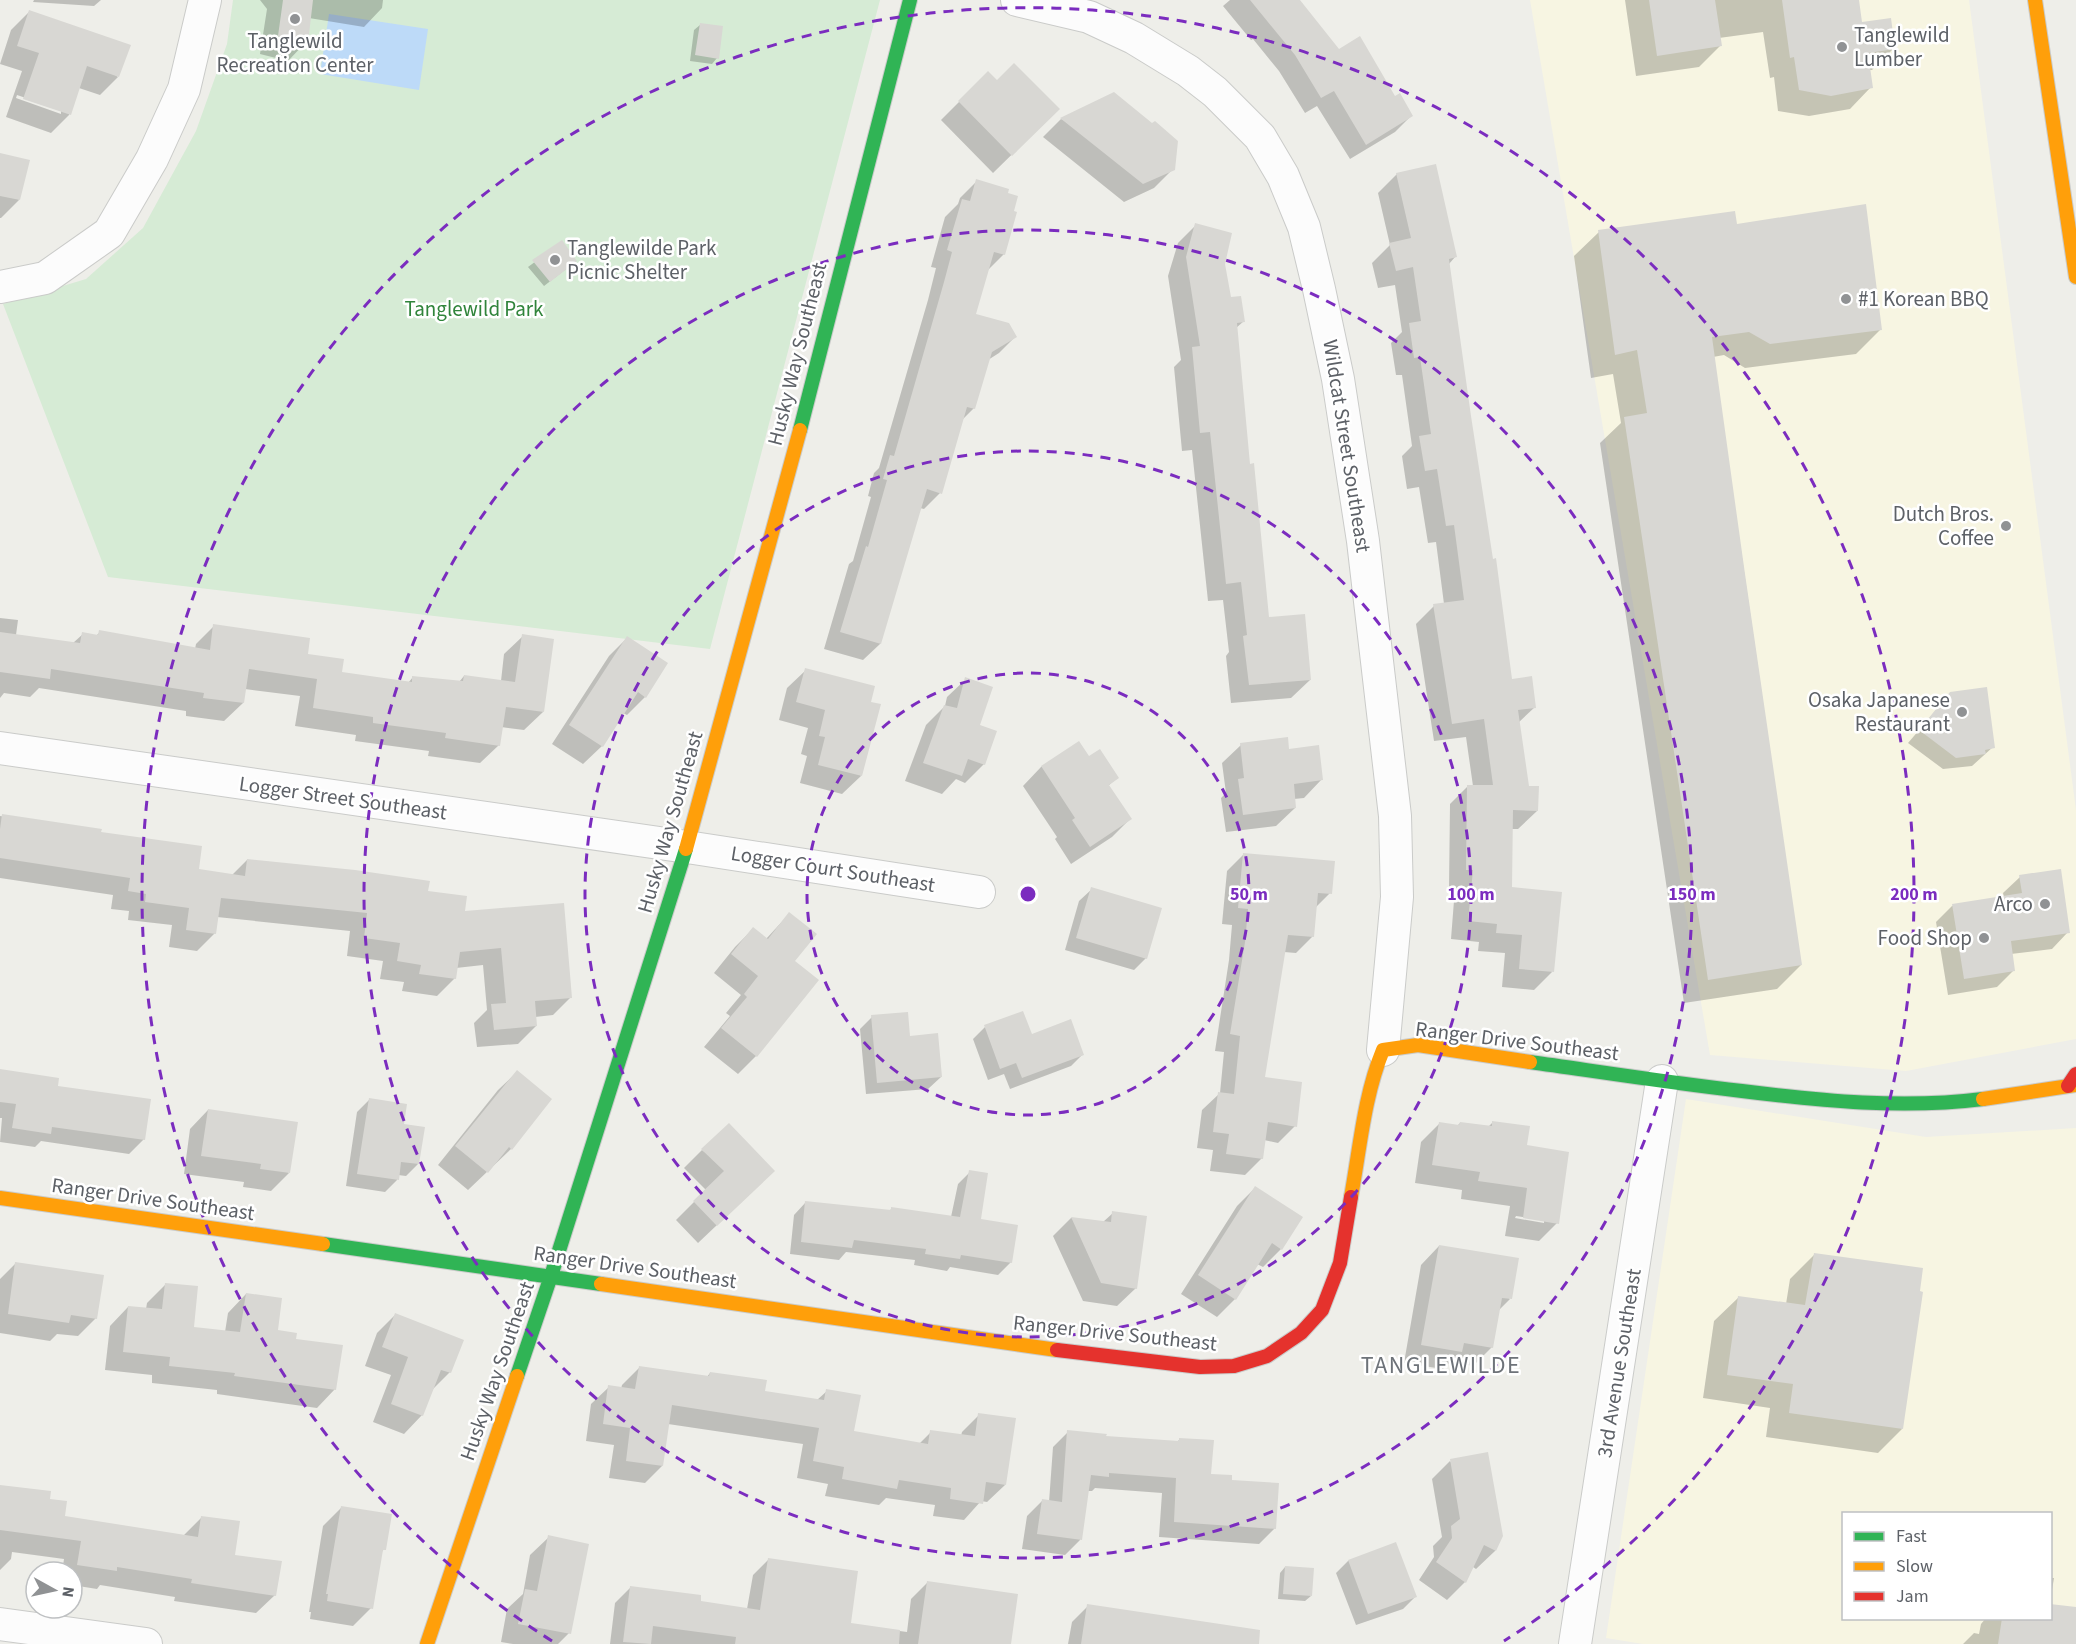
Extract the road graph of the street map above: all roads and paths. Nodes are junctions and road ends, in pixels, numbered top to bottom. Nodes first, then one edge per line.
1 (205, 0) edge
2 (910, 0) edge
3 (1017, 0) edge
4 (2034, 0) edge
5 (2076, 277) edge
6 (0, 288) edge
7 (0, 748) edge
8 (687, 847) junction
9 (979, 892) dead end
10 (1383, 1050) junction
11 (1662, 1081) junction
12 (2073, 1082) edge
13 (0, 1198) edge
14 (551, 1276) junction
15 (0, 1624) edge
16 (146, 1644) edge
17 (427, 1644) edge
18 (1575, 1644) edge

1 - 6 street
2 - 8 street, Husky Way Southeast
3 - 10 street, Wildcat Street Southeast
4 - 5 street
7 - 8 street, Logger Street Southeast
8 - 9 street, Logger Court Southeast
8 - 14 street, Husky Way Southeast
10 - 11 street, Ranger Drive Southeast
10 - 14 street, Ranger Drive Southeast
11 - 12 street, Ranger Drive Southeast
11 - 18 street, 3rd Avenue Southeast
13 - 14 street, Ranger Drive Southeast
14 - 17 street, Husky Way Southeast
15 - 16 street

